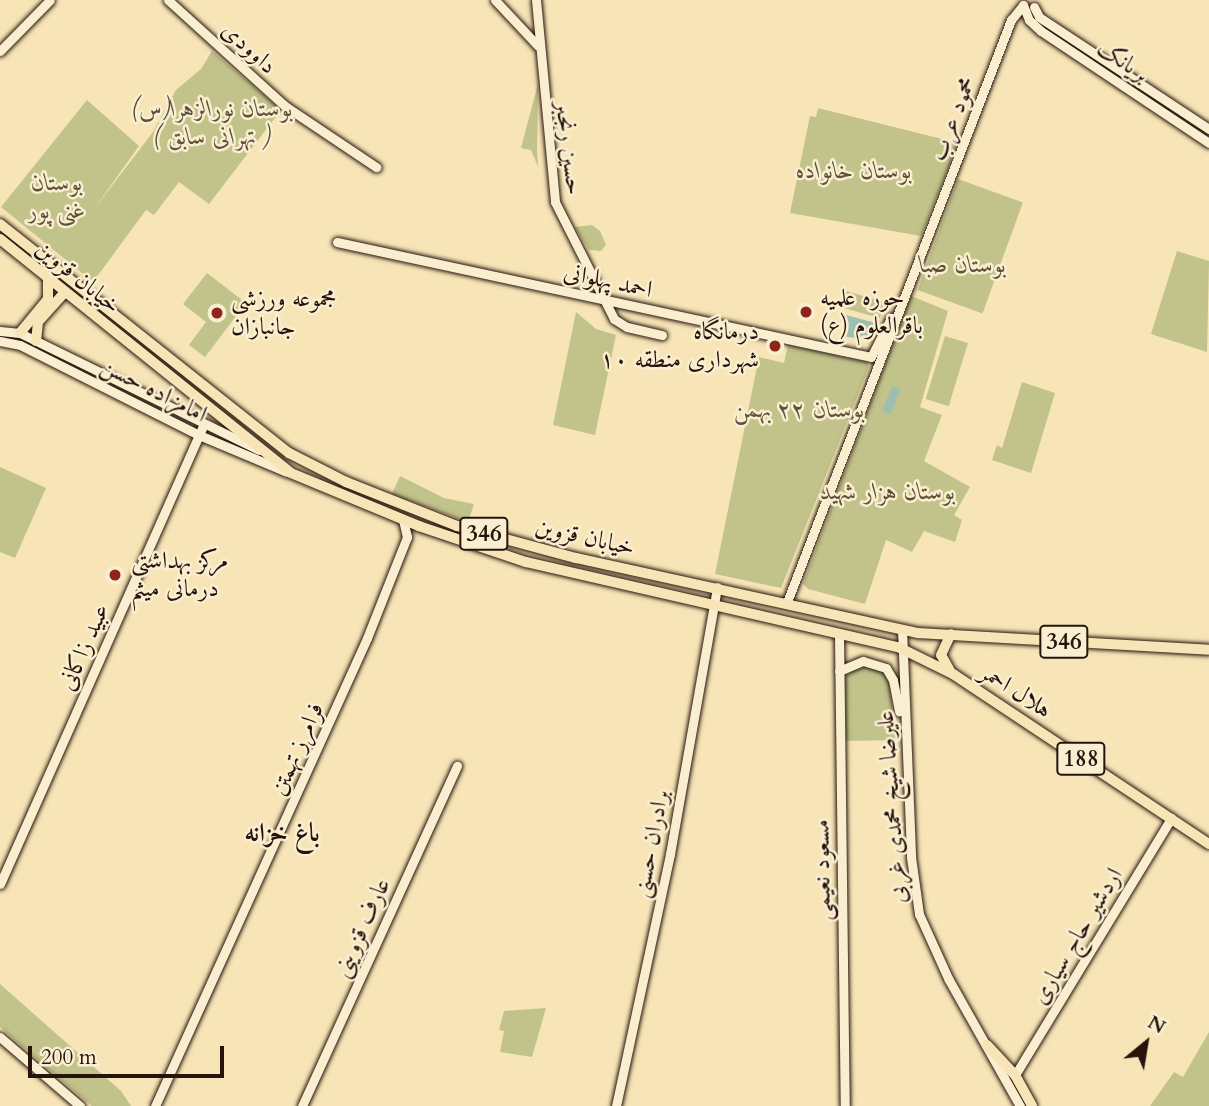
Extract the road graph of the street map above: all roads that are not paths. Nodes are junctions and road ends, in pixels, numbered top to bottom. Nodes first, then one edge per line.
1 (50, 0) edge
2 (169, 0) edge
3 (495, 0) edge
4 (536, 0) edge
5 (1030, 3) edge
6 (0, 51) edge
7 (540, 51) junction
8 (1179, 108) junction
9 (1172, 118) junction
10 (1209, 129) edge
11 (1209, 144) edge
12 (376, 167) dead end
13 (0, 223) edge
14 (0, 239) edge
15 (337, 242) dead end
16 (48, 279) junction
17 (908, 290) junction
18 (64, 293) junction
19 (608, 300) junction
20 (0, 331) edge
21 (20, 334) junction
22 (662, 335) dead end
23 (0, 341) edge
24 (36, 341) junction
25 (870, 357) junction
26 (875, 373) junction
27 (201, 431) junction
28 (268, 438) junction
29 (259, 450) junction
30 (291, 473) junction
31 (403, 520) junction
32 (717, 587) junction
33 (787, 602) junction
34 (713, 603) junction
35 (902, 629) junction
36 (839, 634) junction
37 (951, 634) junction
38 (900, 648) junction
39 (1209, 650) edge
40 (839, 671) junction
41 (953, 674) junction
42 (905, 741) junction
43 (457, 766) dead end
44 (1171, 818) junction
45 (1207, 844) edge
46 (0, 884) edge
47 (0, 1037) edge
48 (987, 1045) junction
49 (1015, 1075) junction
50 (80, 1106) edge
51 (155, 1106) edge
52 (302, 1106) edge
53 (616, 1106) edge
54 (845, 1106) edge
55 (1020, 1106) edge
56 (1032, 1106) edge

1 - 6 street
2 - 12 street, داوودی
3 - 7 street
4 - 7 street, حسین رنجبر
5 - 8 street, بریانک
5 - 9 street, بریانک
5 - 17 street, محمود عرب
7 - 19 street, حسین رنجبر
8 - 9 street
8 - 10 street, بریانک
9 - 11 street, بریانک
13 - 28 main road, خیابان قزوین / 346
14 - 16 main road, خیابان قزوین / 346
15 - 19 street, احمد پهلوانی
16 - 18 main road, خیابان قزوین / 346
16 - 21 main road
17 - 25 street
17 - 26 street, محمود عرب
18 - 24 main road
18 - 29 main road, خیابان قزوین / 346
19 - 22 street, حسین رنجبر
19 - 25 street, احمد پهلوانی
20 - 21 street, امامزاده حسن
21 - 24 street, امامزاده حسن
23 - 27 street, امامزاده حسن
24 - 27 street, امامزاده حسن
25 - 26 street
26 - 33 street, محمود عرب
27 - 29 street, امامزاده حسن
27 - 30 street, امامزاده حسن
27 - 46 street, عبید زاکانی
28 - 29 main road
28 - 32 main road, خیابان قزوین / 346
29 - 30 main road, خیابان قزوین / 346
30 - 31 main road, خیابان قزوین / 346
31 - 34 main road, خیابان قزوین / 346
31 - 51 street, فرامرز تهمتن
32 - 33 main road, خیابان قزوین / 346
32 - 34 street, برادران حسنی
33 - 35 main road, خیابان قزوین / 346
34 - 36 main road, خیابان قزوین / 346
34 - 53 street, برادران حسنی
35 - 37 main road, خیابان قزوین / 346
35 - 38 street, علیرضا شیخ محمدی غربی
36 - 38 main road, خیابان قزوین / 346
36 - 40 street, مسعود نعیمی
37 - 39 main road, خیابان قزوین / 346
37 - 41 main road
38 - 41 main road, هلال احمر / 188
38 - 42 street, علیرضا شیخ محمدی غربی
40 - 42 street
40 - 54 street, مسعود نعیمی
41 - 44 main road, هلال احمر / 188
42 - 48 street, علیرضا شیخ محمدی غربی
43 - 52 street, عارف قزوینی
44 - 45 main road, هلال احمر / 188
44 - 49 street, اردشیر حاج سیاری
47 - 50 street
48 - 49 main road
48 - 55 street, علیرضا شیخ محمدی غربی
49 - 56 main road

